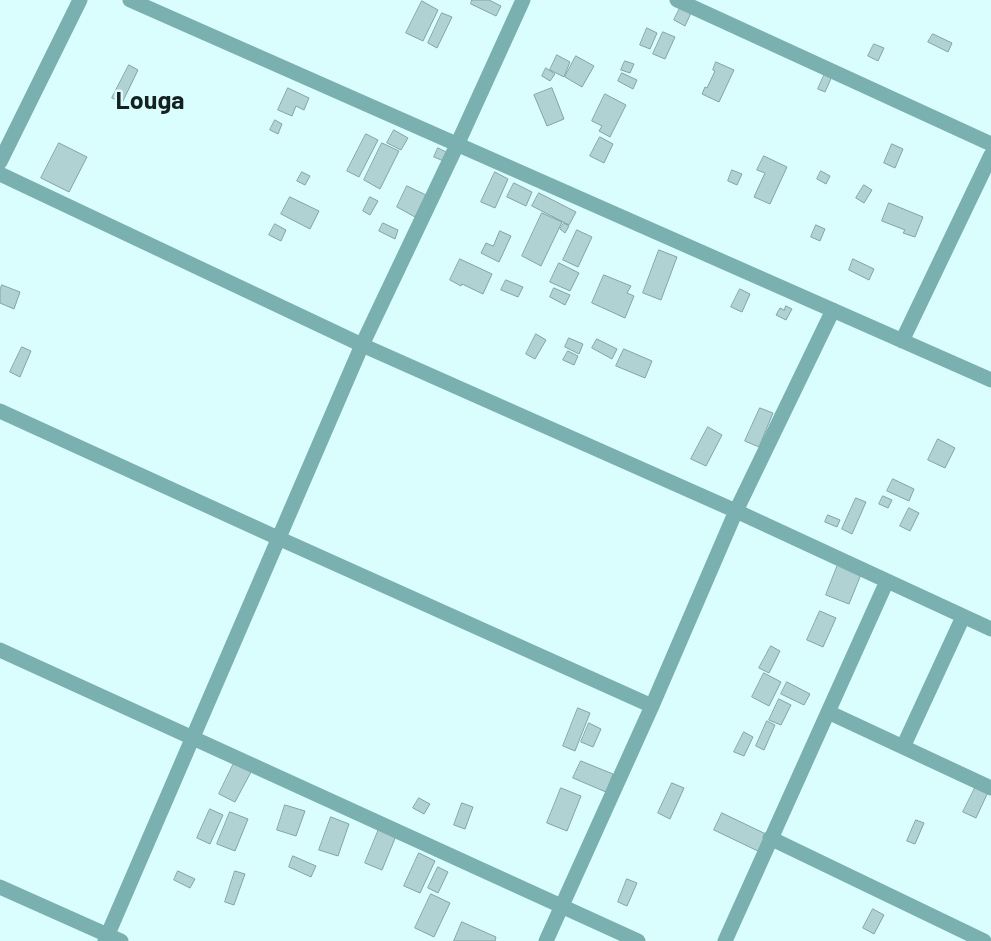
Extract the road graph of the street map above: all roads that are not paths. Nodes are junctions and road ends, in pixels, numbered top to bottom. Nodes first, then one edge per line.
1 (80, 0) edge
2 (130, 0) edge
3 (523, 0) edge
4 (677, 0) edge
5 (991, 144) edge
6 (457, 145) junction
7 (991, 155) edge
8 (0, 162) edge
9 (0, 174) edge
10 (833, 310) junction
11 (902, 341) junction
12 (362, 346) junction
13 (991, 380) edge
14 (0, 411) edge
15 (736, 511) junction
16 (278, 538) junction
17 (886, 581) junction
18 (963, 617) junction
19 (991, 629) edge
20 (0, 650) edge
21 (652, 706) junction
22 (828, 712) junction
23 (194, 738) junction
24 (903, 747) junction
25 (991, 788) edge
26 (770, 838) junction
27 (0, 887) edge
28 (563, 906) junction
29 (111, 939) edge
30 (546, 941) edge
31 (638, 941) edge
32 (725, 941) edge
33 (984, 941) edge

1 - 8 street
2 - 6 street
3 - 6 street
4 - 5 street
6 - 10 street
6 - 12 street
7 - 11 street
9 - 12 street
10 - 11 street
10 - 15 street
11 - 13 street
12 - 15 street
12 - 16 street
14 - 16 street
15 - 17 street
15 - 21 street
16 - 21 street
16 - 23 street
17 - 18 street
17 - 22 street
18 - 19 street
18 - 24 street
20 - 23 street
21 - 28 street
22 - 24 street
22 - 26 street
23 - 28 street
23 - 29 street
24 - 25 street
26 - 32 street
26 - 33 street
27 - 29 street
28 - 30 street
28 - 31 street

